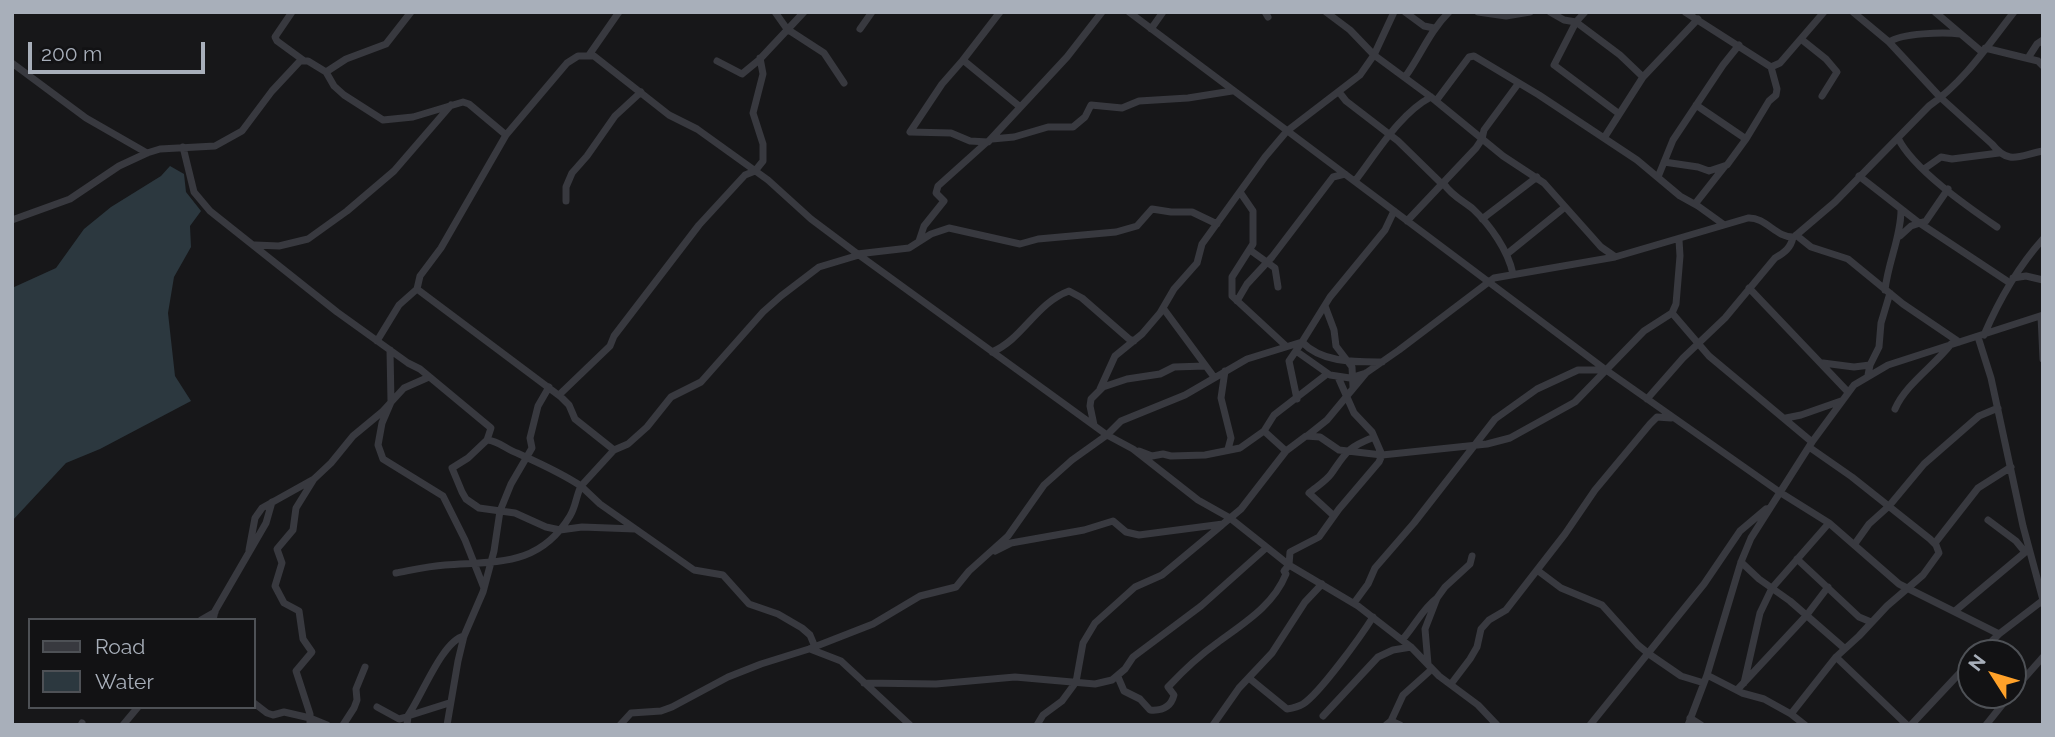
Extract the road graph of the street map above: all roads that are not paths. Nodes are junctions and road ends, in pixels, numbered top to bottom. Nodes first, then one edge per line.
1 (292, 12) edge
2 (411, 12) edge
3 (619, 12) edge
4 (775, 12) edge
5 (804, 12) edge
6 (872, 12) edge
7 (1000, 12) edge
8 (1102, 12) edge
9 (1129, 12) edge
10 (1163, 12) edge
11 (1326, 12) edge
12 (1394, 12) edge
13 (1405, 12) edge
14 (1449, 12) edge
15 (1478, 12) edge
16 (1530, 12) edge
17 (1550, 12) edge
18 (1585, 12) edge
19 (1685, 12) edge
20 (1824, 12) edge
21 (1853, 12) edge
22 (1935, 12) edge
23 (2014, 12) edge
24 (1698, 19) junction
25 (1576, 22) junction
26 (1434, 28) junction
27 (787, 29) junction
28 (860, 29) dead end
29 (1151, 29) junction
30 (1960, 34) junction
31 (1801, 39) junction
32 (2043, 40) edge
33 (1889, 42) junction
34 (1739, 45) junction
35 (1984, 50) junction
36 (589, 55) junction
37 (1374, 55) junction
38 (760, 58) junction
39 (2028, 58) junction
40 (963, 60) junction
41 (304, 61) junction
42 (717, 61) dead end
43 (12, 63) edge
44 (2043, 66) edge
45 (1771, 67) junction
46 (326, 72) junction
47 (1405, 77) junction
48 (1643, 77) junction
49 (844, 83) dead end
50 (1518, 83) junction
51 (1232, 91) junction
52 (641, 92) junction
53 (1339, 92) junction
54 (1822, 96) dead end
55 (1941, 98) junction
56 (1433, 99) junction
57 (451, 104) junction
58 (1696, 105) junction
59 (1019, 106) junction
60 (1618, 113) junction
61 (1287, 131) junction
62 (506, 135) junction
63 (1391, 135) junction
64 (1604, 138) junction
65 (1898, 138) junction
66 (1482, 139) junction
67 (1746, 139) junction
68 (990, 140) junction
69 (183, 147) junction
70 (2043, 151) edge
71 (147, 153) junction
72 (1999, 153) junction
73 (1664, 162) junction
74 (1726, 166) junction
75 (1924, 169) junction
76 (755, 171) junction
77 (1345, 174) junction
78 (1859, 176) junction
79 (1536, 177) junction
80 (1658, 177) junction
81 (1354, 181) junction
82 (1444, 184) junction
83 (1948, 189) junction
84 (1240, 192) junction
85 (566, 201) dead end
86 (1695, 204) junction
87 (1565, 207) junction
88 (1901, 210) junction
89 (1394, 211) junction
90 (1482, 219) junction
91 (12, 220) edge
92 (1407, 221) junction
93 (1920, 223) junction
94 (1216, 224) junction
95 (1723, 225) junction
96 (1997, 227) dead end
97 (1794, 236) junction
98 (1898, 237) junction
99 (2043, 239) edge
100 (1679, 240) junction
101 (919, 241) junction
102 (254, 245) junction
103 (1251, 250) junction
104 (1507, 254) junction
105 (858, 255) junction
106 (1615, 257) junction
107 (1267, 263) junction
108 (1513, 274) junction
109 (2012, 280) junction
110 (2043, 280) edge
111 (1488, 282) junction
112 (1278, 286) dead end
113 (1749, 288) junction
114 (417, 289) junction
115 (1887, 291) junction
116 (1237, 301) junction
117 (1325, 306) junction
118 (1163, 308) junction
119 (1672, 313) junction
120 (2042, 316) edge
121 (1981, 336) junction
122 (377, 341) junction
123 (1134, 341) junction
124 (1302, 342) junction
125 (1955, 343) junction
126 (1699, 345) junction
127 (1286, 346) junction
128 (390, 350) junction
129 (1296, 351) junction
130 (992, 352) junction
131 (2043, 359) edge
132 (1350, 362) junction
133 (1382, 362) junction
134 (1822, 363) junction
135 (1870, 365) junction
136 (1205, 366) junction
137 (1606, 370) junction
138 (1225, 371) junction
139 (1366, 373) junction
140 (1327, 374) junction
141 (1868, 375) junction
142 (429, 377) junction
143 (1214, 377) junction
144 (1338, 377) junction
145 (1353, 377) junction
146 (549, 387) junction
147 (1353, 387) junction
148 (1100, 389) junction
149 (1848, 393) junction
150 (559, 395) junction
151 (1346, 396) junction
152 (1297, 399) junction
153 (1647, 399) junction
154 (1841, 401) junction
155 (391, 402) junction
156 (1895, 408) dead end
157 (1998, 408) junction
158 (1785, 418) junction
159 (1675, 419) junction
160 (1094, 425) junction
161 (1264, 432) junction
162 (1108, 435) junction
163 (1306, 436) junction
164 (1374, 437) junction
165 (487, 440) junction
166 (1811, 444) junction
167 (1474, 445) junction
168 (1133, 449) junction
169 (1228, 449) junction
170 (614, 450) junction
171 (1286, 451) junction
172 (1347, 451) junction
173 (1382, 454) junction
174 (525, 456) junction
175 (2011, 467) junction
176 (314, 479) junction
177 (581, 486) junction
178 (1782, 493) junction
179 (272, 501) junction
180 (1889, 506) junction
181 (1770, 507) junction
182 (500, 511) junction
183 (1334, 516) junction
184 (1230, 518) junction
185 (1988, 520) dead end
186 (1829, 523) junction
187 (1223, 524) junction
188 (635, 529) junction
189 (560, 530) junction
190 (1935, 543) junction
191 (1854, 545) junction
192 (1266, 548) junction
193 (2027, 550) junction
194 (249, 551) junction
195 (985, 556) junction
196 (1472, 556) dead end
197 (1797, 559) junction
198 (1741, 562) junction
199 (475, 564) junction
200 (491, 564) junction
201 (1289, 565) junction
202 (1537, 570) junction
203 (396, 573) dead end
204 (1322, 584) junction
205 (1828, 587) junction
206 (484, 588) junction
207 (1772, 588) junction
208 (1906, 589) junction
209 (1437, 598) junction
210 (2043, 602) edge
211 (1354, 603) junction
212 (1955, 611) junction
213 (214, 616) edge
214 (1806, 616) junction
215 (1373, 617) junction
216 (1871, 622) junction
217 (1999, 634) junction
218 (464, 636) junction
219 (1994, 639) edge
220 (1402, 640) junction
221 (1411, 647) junction
222 (812, 648) junction
223 (1843, 648) junction
224 (1649, 654) junction
225 (1836, 657) junction
226 (2043, 657) edge
227 (365, 667) dead end
228 (1430, 667) junction
229 (1957, 675) edge
230 (2027, 675) edge
231 (1118, 677) junction
232 (1250, 678) junction
233 (1705, 679) junction
234 (1076, 682) junction
235 (864, 683) junction
236 (1744, 683) junction
237 (1451, 684) junction
238 (1737, 690) junction
239 (449, 703) junction
240 (256, 705) edge
241 (377, 707) dead end
242 (136, 709) edge
243 (1999, 709) edge
244 (1791, 714) junction
245 (408, 716) junction
246 (1323, 716) dead end
247 (310, 721) edge
248 (1689, 721) edge
249 (1388, 723) edge
250 (123, 725) edge
251 (327, 725) edge
252 (343, 725) edge
253 (407, 725) edge
254 (447, 725) edge
255 (620, 725) edge
256 (910, 725) edge
257 (1037, 725) edge
258 (1213, 725) edge
259 (1400, 725) edge
260 (1497, 725) edge
261 (1590, 725) edge
262 (1701, 725) edge
263 (1805, 725) edge
264 (1909, 725) edge
265 (1986, 725) edge

1 - 41 street
2 - 46 street
3 - 36 street
4 - 27 street
5 - 27 street
6 - 28 street
7 - 40 street
8 - 59 street
9 - 29 street
10 - 29 street
11 - 37 street
12 - 37 street
13 - 26 street
14 - 26 street
15 - 16 street
17 - 25 street
18 - 25 street
19 - 24 street
20 - 31 street
21 - 33 street
22 - 30 street
23 - 35 street
24 - 34 street
24 - 48 street
25 - 48 street
25 - 60 street
26 - 47 street
27 - 38 street
27 - 49 street
29 - 51 street
30 - 33 street
30 - 35 street
31 - 45 street
31 - 54 street
32 - 39 street
33 - 55 street
34 - 45 street
34 - 58 street
35 - 39 street
35 - 55 street
36 - 52 street
36 - 62 street
37 - 47 street
37 - 53 street
38 - 42 street
38 - 76 street
39 - 44 street
40 - 59 street
40 - 68 street
41 - 46 street
41 - 69 street
43 - 71 street
45 - 67 street
46 - 57 street
47 - 56 street
48 - 60 street
50 - 56 street
50 - 64 street
50 - 66 street
51 - 61 street
51 - 68 street
52 - 76 street
52 - 85 street
53 - 61 street
53 - 63 street
55 - 65 street
55 - 72 street
56 - 63 street
56 - 66 street
57 - 62 street
57 - 102 street
58 - 67 street
58 - 73 street
59 - 68 street
60 - 64 street
61 - 77 street
61 - 84 street
62 - 114 street
63 - 81 street
63 - 82 street
64 - 80 street
65 - 75 street
65 - 78 street
66 - 79 street
66 - 82 street
67 - 74 street
68 - 101 street
69 - 71 street
69 - 102 street
70 - 72 street
71 - 91 street
72 - 75 street
73 - 74 street
73 - 80 street
74 - 86 street
75 - 83 street
76 - 105 street
76 - 150 street
77 - 81 street
77 - 107 street
78 - 88 street
78 - 97 street
79 - 87 street
79 - 90 street
80 - 86 street
81 - 89 street
82 - 90 street
82 - 92 street
83 - 93 street
83 - 96 street
84 - 94 street
84 - 103 street
86 - 95 street
87 - 104 street
87 - 106 street
88 - 93 street
88 - 98 street
89 - 92 street
89 - 117 street
90 - 104 street
92 - 111 street
93 - 98 street
93 - 109 street
94 - 101 street
94 - 118 street
95 - 97 street
95 - 100 street
97 - 113 street
97 - 115 street
98 - 115 street
99 - 109 street
100 - 106 street
100 - 119 street
101 - 105 street
102 - 122 street
103 - 107 street
103 - 116 street
104 - 108 street
105 - 130 street
105 - 170 street
106 - 108 street
107 - 112 street
107 - 116 street
108 - 111 street
109 - 110 street
109 - 121 street
111 - 133 street
111 - 137 street
113 - 126 street
113 - 134 street
114 - 122 street
114 - 146 street
115 - 125 street
115 - 135 street
116 - 127 street
117 - 124 street
117 - 132 street
118 - 123 street
118 - 136 street
119 - 126 street
119 - 137 street
120 - 121 street
120 - 131 street
121 - 125 street
121 - 157 street
122 - 128 street
123 - 130 street
123 - 148 street
124 - 127 street
124 - 129 street
124 - 132 street
125 - 141 street
125 - 156 street
126 - 153 street
126 - 158 street
127 - 138 street
128 - 142 street
128 - 155 street
129 - 140 street
129 - 152 street
130 - 160 street
132 - 133 street
132 - 145 street
133 - 139 street
134 - 135 street
134 - 149 street
135 - 141 street
136 - 143 street
136 - 148 street
137 - 153 street
137 - 167 street
137 - 167 street
138 - 143 street
138 - 169 street
139 - 145 street
139 - 147 street
140 - 144 street
140 - 152 street
141 - 149 street
142 - 155 street
142 - 165 street
143 - 162 street
144 - 145 street
144 - 151 street
145 - 147 street
146 - 150 street
146 - 174 street
147 - 151 street
148 - 160 street
149 - 154 street
150 - 170 street
151 - 163 street
151 - 164 street
152 - 161 street
153 - 159 street
154 - 158 street
154 - 166 street
155 - 176 street
155 - 199 street
157 - 175 street
157 - 180 street
158 - 166 street
159 - 178 street
159 - 202 street
160 - 162 street
161 - 169 street
161 - 171 street
162 - 168 street
162 - 195 street
163 - 171 street
163 - 172 street
164 - 172 street
164 - 173 street
165 - 174 street
165 - 182 street
166 - 178 street
166 - 180 street
167 - 173 street
167 - 211 street
168 - 169 street
168 - 184 street
170 - 177 street
171 - 184 street
172 - 173 street
172 - 183 street
173 - 183 street
174 - 177 street
174 - 182 street
175 - 190 street
175 - 193 street
176 - 179 street
176 - 247 street
177 - 188 street
177 - 189 street
178 - 181 street
178 - 186 street
179 - 194 street
179 - 194 street
180 - 190 street
180 - 191 street
181 - 198 street
181 - 224 street
182 - 189 street
182 - 200 street
183 - 201 street
184 - 187 street
184 - 192 street
185 - 193 street
186 - 191 street
186 - 197 street
187 - 195 street
187 - 234 street
188 - 189 street
188 - 222 street
189 - 200 street
190 - 208 street
191 - 208 street
192 - 201 street
192 - 231 street
193 - 210 street
193 - 212 street
194 - 213 street
195 - 222 street
196 - 209 street
197 - 205 street
197 - 207 street
198 - 207 street
198 - 233 street
199 - 200 street
199 - 203 street
199 - 206 street
200 - 206 street
201 - 204 street
201 - 231 street
202 - 224 street
202 - 237 street
204 - 211 street
204 - 232 street
205 - 214 street
205 - 216 street
206 - 218 street
207 - 214 street
207 - 236 street
208 - 212 street
208 - 216 street
209 - 220 street
209 - 228 street
210 - 217 street
211 - 215 street
212 - 217 street
214 - 223 street
214 - 236 street
215 - 220 street
215 - 232 street
216 - 223 street
217 - 219 street
218 - 239 street
218 - 245 street
220 - 221 street
221 - 228 street
221 - 246 street
222 - 235 street
222 - 255 street
223 - 225 street
224 - 233 street
224 - 261 street
225 - 244 street
225 - 264 street
226 - 230 street
227 - 252 street
228 - 237 street
228 - 249 street
229 - 264 street
231 - 234 street
232 - 258 street
233 - 238 street
233 - 248 street
234 - 235 street
234 - 257 street
235 - 256 street
236 - 238 street
237 - 260 street
238 - 244 street
239 - 245 street
239 - 254 street
240 - 247 street
241 - 245 street
242 - 250 street
243 - 265 street
244 - 263 street
245 - 253 street
247 - 251 street
248 - 262 street
249 - 259 street

